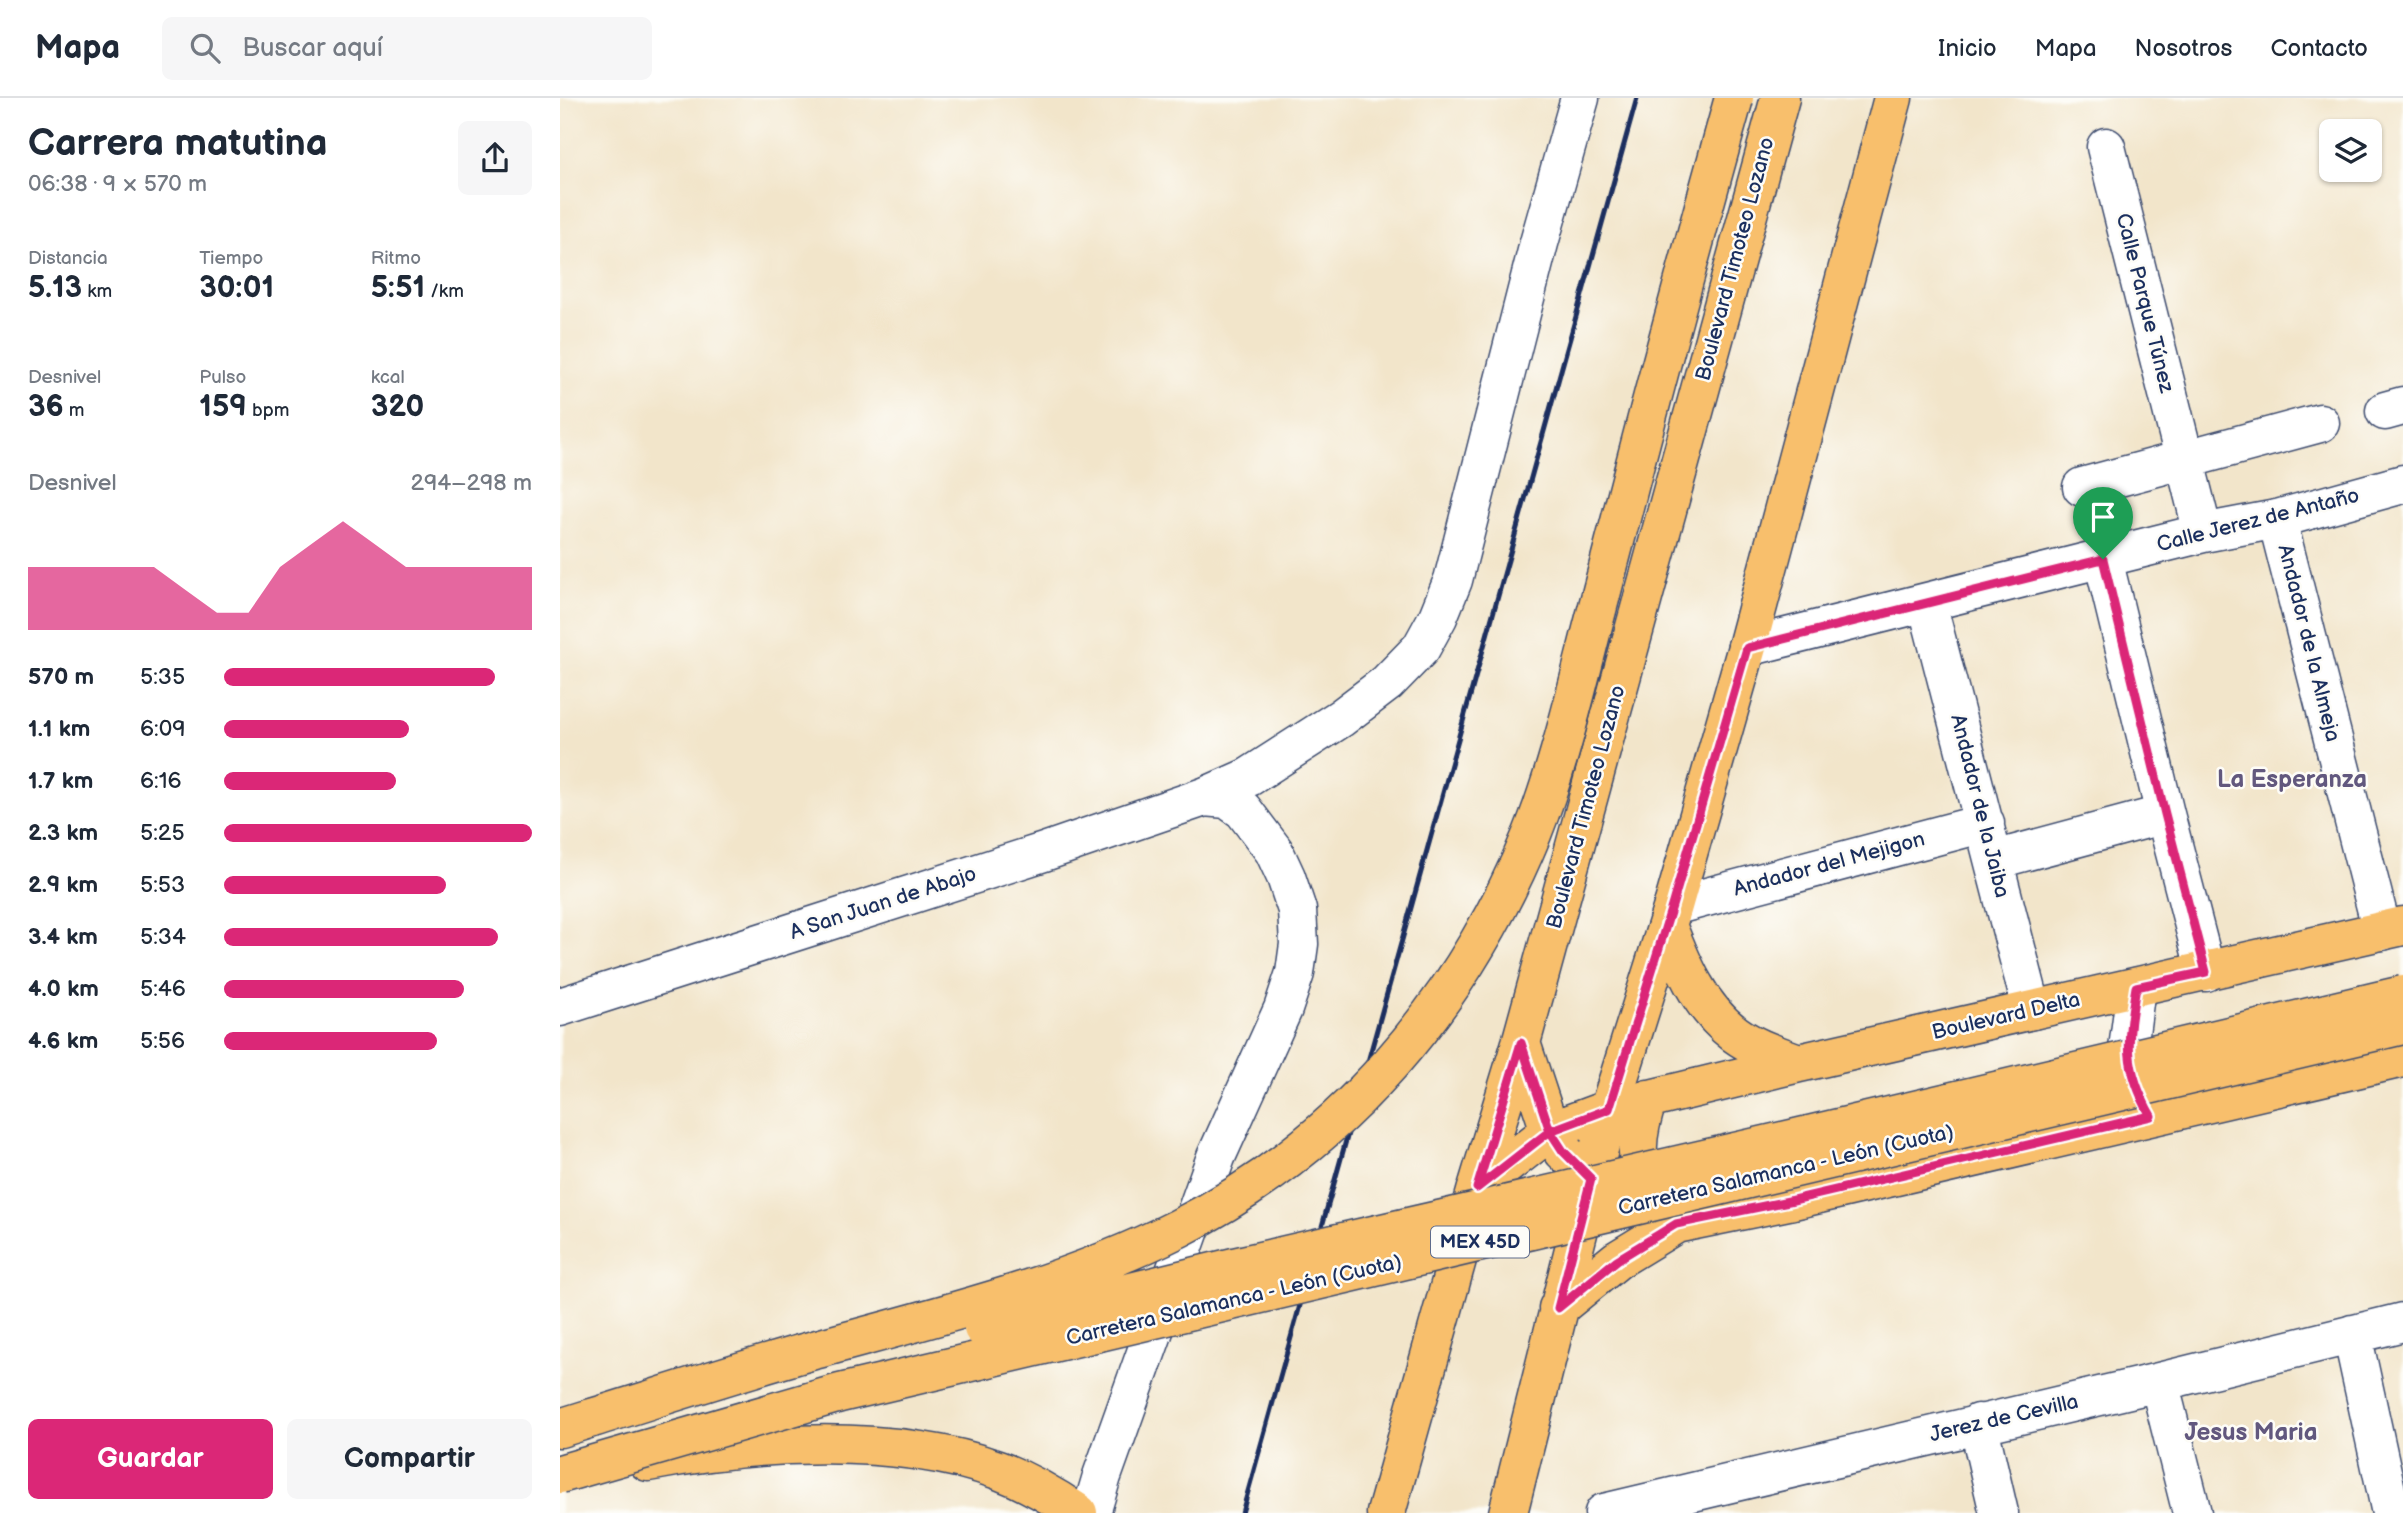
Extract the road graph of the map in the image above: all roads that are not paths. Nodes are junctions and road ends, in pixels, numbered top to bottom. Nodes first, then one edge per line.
1 (1580, 98) edge
2 (1734, 98) edge
3 (1780, 98) edge
4 (1894, 98) edge
5 (2106, 147) dead end
6 (2320, 423) dead end
7 (2185, 459) junction
8 (2403, 484) edge
9 (2082, 487) dead end
10 (2277, 519) junction
11 (2203, 533) junction
12 (2103, 559) junction
13 (1927, 603) junction
14 (1747, 648) junction
15 (1204, 797) junction
16 (2165, 814) junction
17 (1985, 823) junction
18 (1994, 860) junction
19 (1670, 915) junction
20 (2393, 928) edge
21 (2206, 972) junction
22 (2136, 987) junction
23 (2403, 995) edge
24 (560, 1007) edge
25 (2032, 1010) junction
26 (2403, 1026) edge
27 (1521, 1043) junction
28 (2403, 1058) edge
29 (1800, 1063) junction
30 (1648, 1099) junction
31 (1609, 1109) junction
32 (2151, 1116) junction
33 (1550, 1131) junction
34 (1591, 1179) junction
35 (1477, 1188) junction
36 (1676, 1224) junction
37 (1558, 1308) junction
38 (2403, 1321) edge
39 (2352, 1334) junction
40 (2159, 1382) junction
41 (576, 1423) edge
42 (1978, 1423) junction
43 (560, 1476) edge
44 (1078, 1513) edge
45 (1091, 1513) edge
46 (1385, 1513) edge
47 (1508, 1513) edge
48 (1604, 1513) edge
49 (1999, 1513) edge
50 (2192, 1513) edge
51 (2391, 1513) edge

1 - 15 street, A San Juan de Abajo
2 - 41 main road, bridge
3 - 27 main road, Boulevard Timoteo Lozano
4 - 14 main road
5 - 7 street, Calle Parque Túnez
6 - 7 street
7 - 9 street
7 - 11 street, Calle Parque Túnez
8 - 10 street, Calle Jerez de Antaño
10 - 11 street, Calle Jerez de Antaño
10 - 20 street, Andador de la Almeja
11 - 12 street, Calle Jerez de Antaño
12 - 13 street, Calle Jerez de Antaño
12 - 16 street
13 - 14 street, Calle Jerez de Antaño
13 - 17 street, Andador de la Jaiba
14 - 19 main road
15 - 24 street, A San Juan de Abajo
15 - 45 street
16 - 18 street
16 - 21 street
17 - 18 street, Andador de la Jaiba
17 - 19 street, Andador del Mejigon
18 - 25 street, Andador de la Jaiba
19 - 29 main road
19 - 31 main road
20 - 21 main road, Boulevard Delta
21 - 22 main road, Boulevard Delta
22 - 25 main road, Boulevard Delta
22 - 32 street
23 - 41 main road, Carretera Salamanca - León (Cuota) / MEX 45D, bridge
25 - 29 main road, Boulevard Delta
26 - 43 main road, Carretera Salamanca - León (Cuota) / MEX 45D, bridge
27 - 33 main road
27 - 35 main road, Boulevard Timoteo Lozano
28 - 32 main road
29 - 30 main road, Boulevard Delta
30 - 31 main road, Boulevard Delta
30 - 36 main road
31 - 33 main road, Boulevard Delta
31 - 34 main road
32 - 36 main road
33 - 34 main road
33 - 35 main road, Boulevard Delta
34 - 36 main road
34 - 37 main road
35 - 46 main road, Boulevard Timoteo Lozano
36 - 37 main road
37 - 47 main road
38 - 39 street, Jerez de Cevilla
39 - 40 street, Jerez de Cevilla
39 - 51 street
40 - 42 street, Jerez de Cevilla
40 - 50 street
42 - 48 street, Jerez de Cevilla
42 - 49 street
43 - 44 main road

